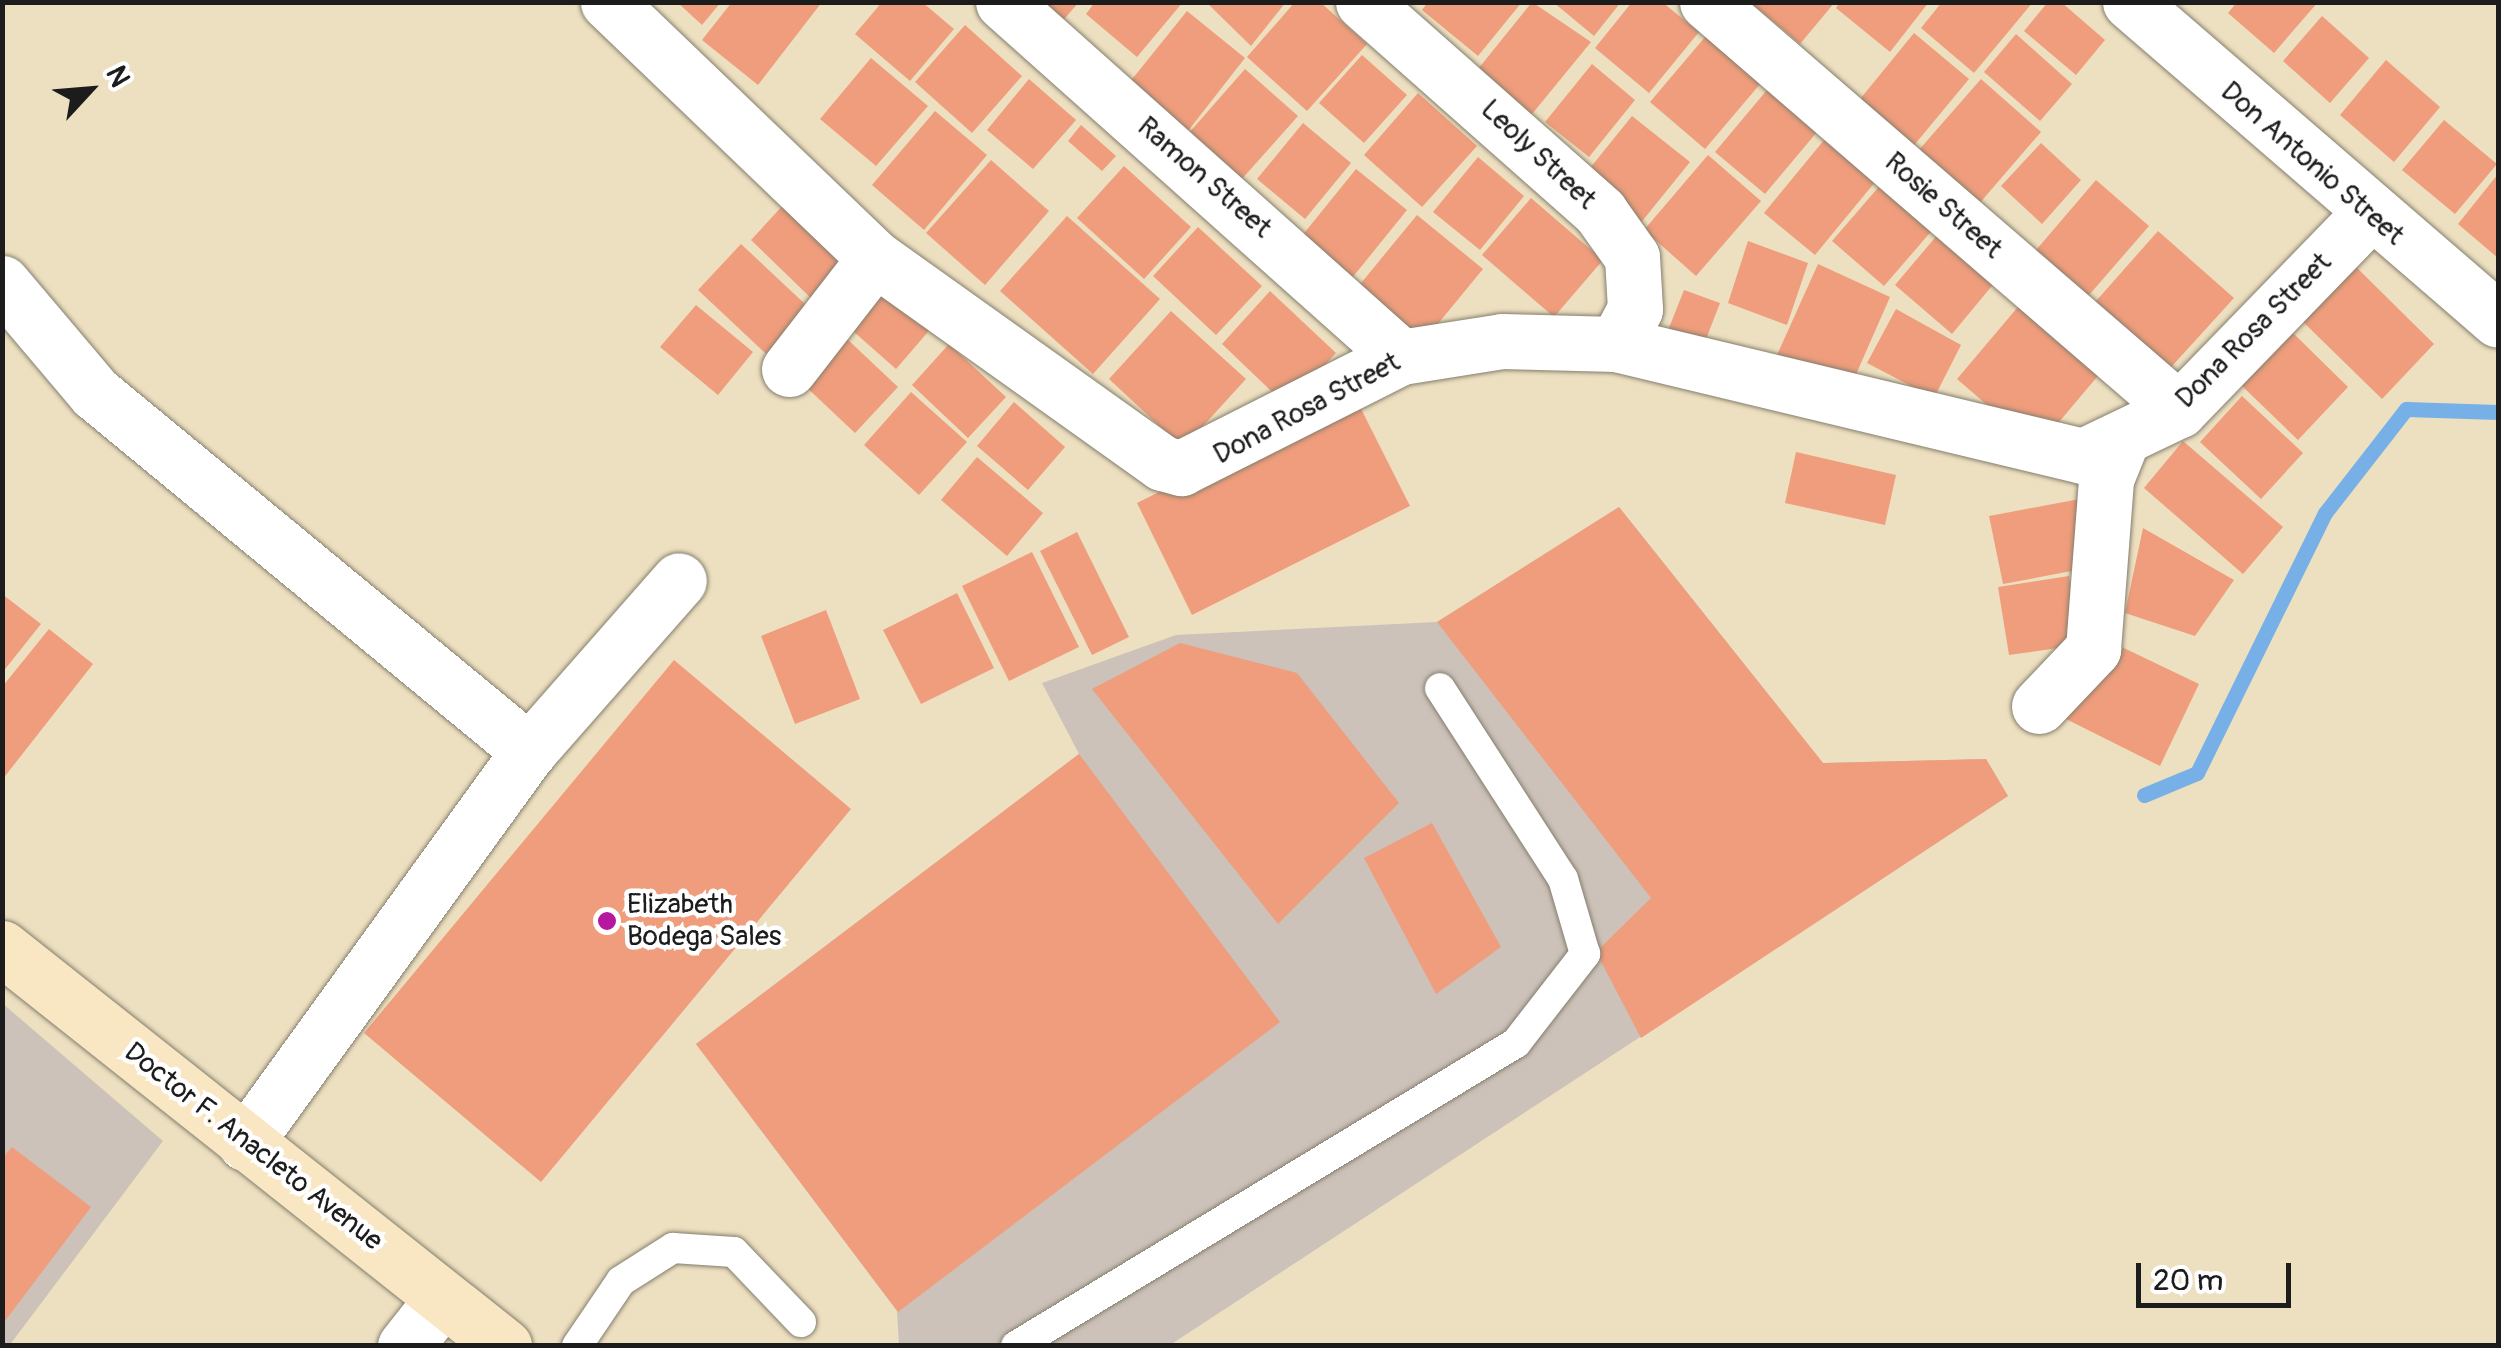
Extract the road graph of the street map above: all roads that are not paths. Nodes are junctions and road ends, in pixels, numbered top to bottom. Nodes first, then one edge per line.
1 (608, 2) edge
2 (1003, 2) edge
3 (1363, 2) edge
4 (1707, 2) edge
5 (2130, 2) edge
6 (2368, 216) junction
7 (875, 258) junction
8 (2, 283) edge
9 (2498, 320) edge
10 (1616, 344) junction
11 (1401, 357) junction
12 (789, 369) dead end
13 (2178, 410) junction
14 (2120, 446) junction
15 (679, 580) dead end
16 (1440, 688) dead end
17 (2039, 706) dead end
18 (529, 751) junction
19 (2, 948) edge
20 (245, 1143) junction
21 (443, 1298) junction
22 (800, 1322) dead end
23 (405, 1346) edge
24 (504, 1346) edge
25 (576, 1346) edge
26 (1016, 1346) edge

1 - 7 street, Dona Rosa Street
2 - 11 street, Ramon Street
3 - 10 street, Leoly Street
4 - 13 street, Rosie Street
5 - 6 street, Don Antonio Street
6 - 9 street, Don Antonio Street
6 - 13 street, Dona Rosa Street
7 - 11 street, Dona Rosa Street
7 - 12 street
8 - 18 street
10 - 11 street, Dona Rosa Street
10 - 14 street, Dona Rosa Street
13 - 14 street, Dona Rosa Street
14 - 17 street
15 - 18 street
16 - 26 lane
18 - 20 street
19 - 20 main road, Doctor F. Anacleto Avenue
20 - 21 main road, Doctor F. Anacleto Avenue
21 - 23 street
21 - 24 main road, Doctor F. Anacleto Avenue
22 - 25 lane

